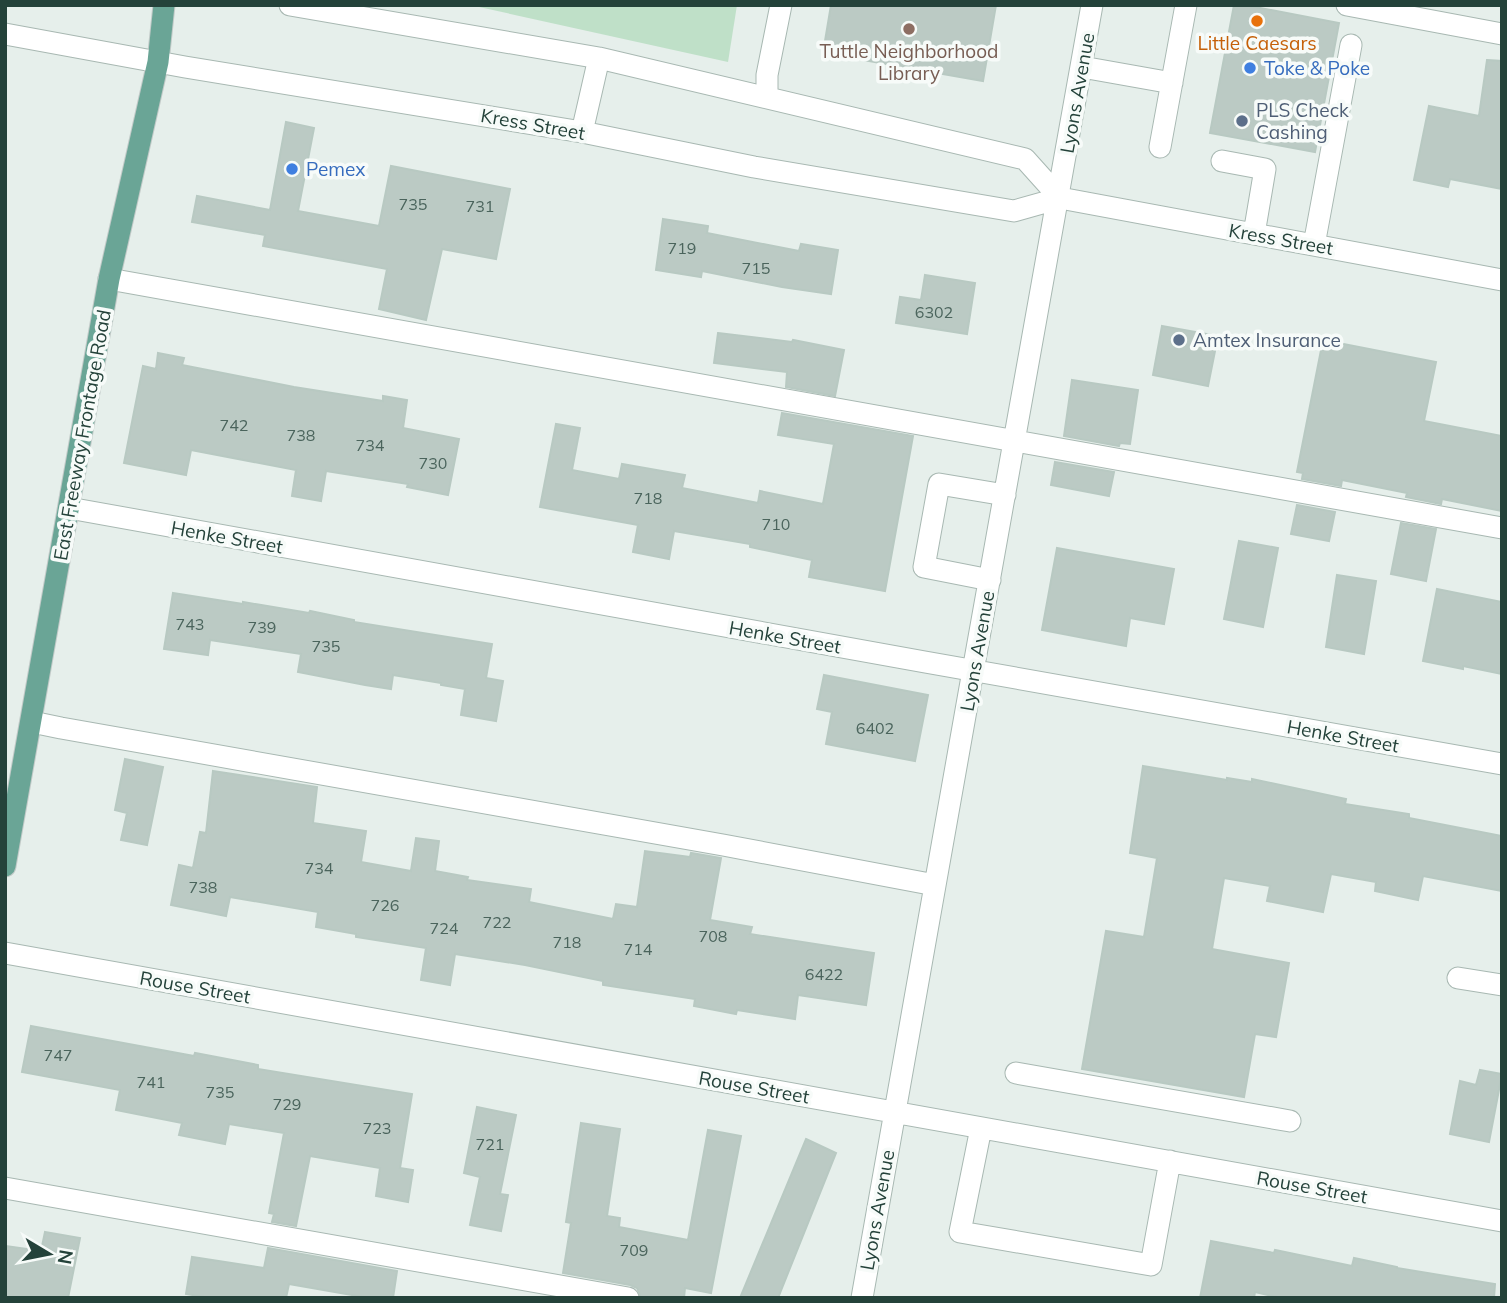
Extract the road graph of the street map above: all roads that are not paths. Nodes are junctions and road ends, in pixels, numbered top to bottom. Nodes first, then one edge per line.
1 (164, 5) edge
2 (290, 5) edge
3 (781, 5) edge
4 (1093, 5) edge
5 (1186, 5) edge
6 (1347, 5) edge
7 (5, 34) edge
8 (1502, 34) edge
9 (1352, 45) dead end
10 (599, 58) junction
11 (158, 62) junction
12 (1082, 67) junction
13 (1172, 83) junction
14 (767, 97) junction
15 (582, 132) junction
16 (1160, 147) dead end
17 (1222, 161) dead end
18 (1060, 198) junction
19 (1254, 234) junction
20 (1314, 245) junction
21 (109, 279) junction
22 (1502, 280) edge
23 (1015, 441) junction
24 (1005, 495) junction
25 (69, 508) junction
26 (1502, 528) edge
27 (990, 580) junction
28 (973, 671) junction
29 (32, 722) junction
30 (1502, 764) edge
31 (5, 866) edge
32 (935, 885) junction
33 (5, 953) edge
34 (1458, 978) dead end
35 (1502, 985) edge
36 (1016, 1073) dead end
37 (894, 1112) junction
38 (1290, 1121) dead end
39 (981, 1128) junction
40 (1170, 1161) junction
41 (5, 1188) edge
42 (1502, 1221) edge
43 (628, 1298) edge
44 (862, 1298) edge

1 - 11 main road, East Freeway Frontage Road
2 - 10 street
3 - 14 street
4 - 12 street, Lyons Avenue
5 - 13 street
6 - 8 street
7 - 11 street, Kress Street
9 - 20 street
10 - 14 street
10 - 15 street
11 - 15 street, Kress Street
11 - 21 main road, East Freeway Frontage Road
12 - 13 street
12 - 18 street, Lyons Avenue
13 - 16 street
14 - 18 street
15 - 18 street, Kress Street
17 - 19 street
18 - 19 street, Kress Street
18 - 23 street, Lyons Avenue
19 - 20 street, Kress Street
20 - 22 street, Kress Street
21 - 23 street
21 - 25 main road, East Freeway Frontage Road
23 - 24 street, Lyons Avenue
23 - 26 street
24 - 27 street, Lyons Avenue
24 - 27 street
25 - 28 street, Henke Street
25 - 29 main road, East Freeway Frontage Road
27 - 28 street, Lyons Avenue
28 - 30 street, Henke Street
28 - 32 street, Lyons Avenue
29 - 31 main road, East Freeway Frontage Road
29 - 32 street
32 - 37 street, Lyons Avenue
33 - 37 street, Rouse Street
34 - 35 street
36 - 38 street
37 - 39 street, Rouse Street
37 - 44 street, Lyons Avenue
39 - 40 street, Rouse Street
39 - 40 street
40 - 42 street, Rouse Street
41 - 43 street

